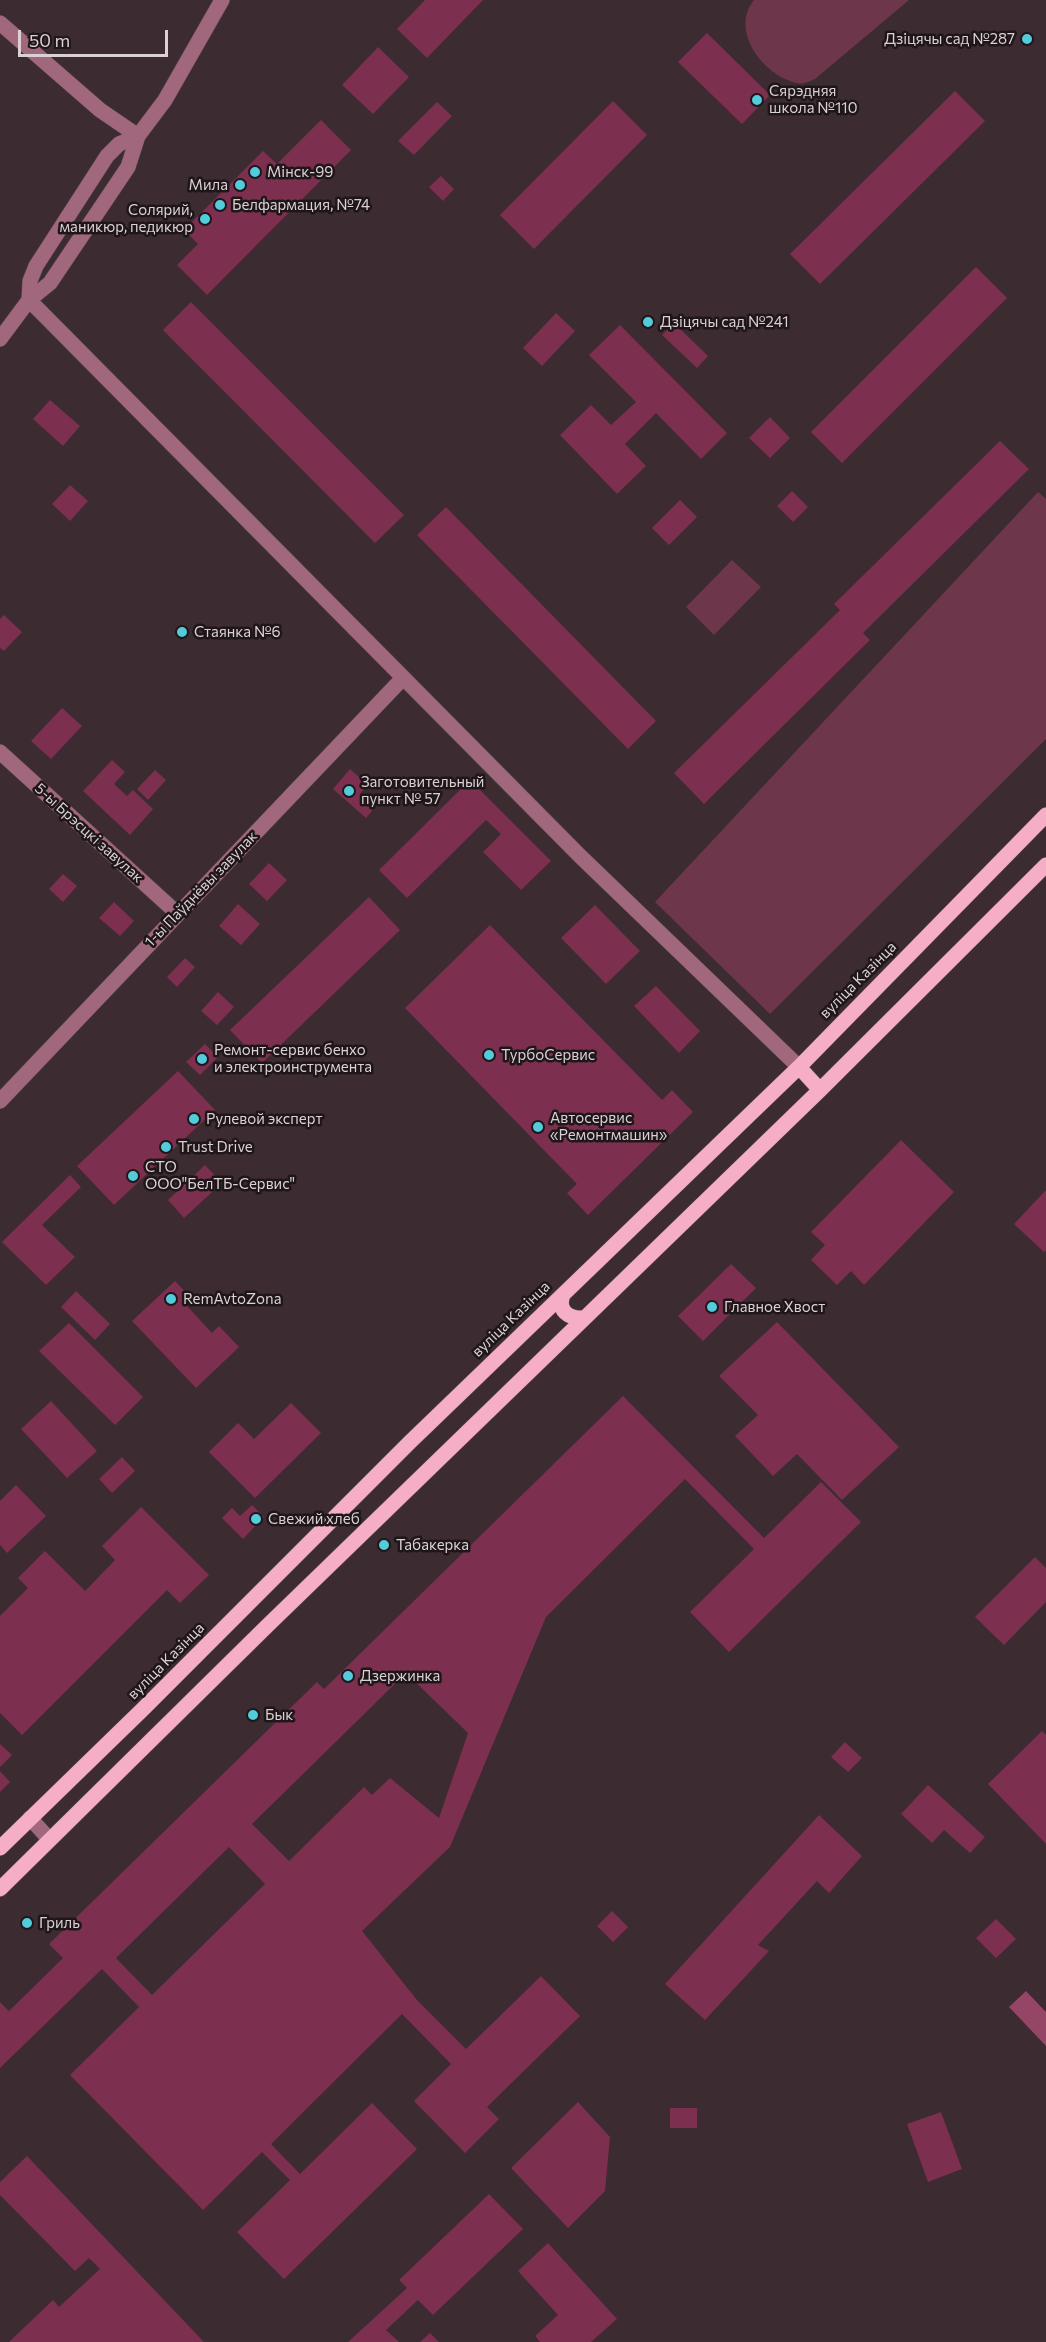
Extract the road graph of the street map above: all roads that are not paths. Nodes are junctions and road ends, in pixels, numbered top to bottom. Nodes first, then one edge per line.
1 (222, 0) edge
2 (0, 22) edge
3 (138, 136) junction
4 (29, 300) junction
5 (0, 339) edge
6 (403, 678) junction
7 (0, 752) edge
8 (1046, 815) edge
9 (1046, 865) edge
10 (178, 914) junction
11 (799, 1067) junction
12 (820, 1090) junction
13 (0, 1101) edge
14 (563, 1295) junction
15 (584, 1318) junction
16 (30, 1818) junction
17 (49, 1839) junction
18 (0, 1848) edge
19 (0, 1889) edge

1 - 3 street
2 - 3 street
3 - 4 street
3 - 4 street
4 - 5 street
4 - 6 street
6 - 10 street, 1-ы Паўднёвы завулак
6 - 11 street
7 - 10 street, 5-ы Брэсцкі завулак
8 - 11 main road, вуліца Казінца
9 - 12 main road
10 - 13 street, 1-ы Паўднёвы завулак
11 - 12 main road
11 - 14 main road, вуліца Казінца
12 - 15 main road
14 - 15 main road
14 - 16 main road, вуліца Казінца
15 - 17 main road
16 - 17 street
16 - 18 main road, вуліца Казінца
17 - 19 main road

